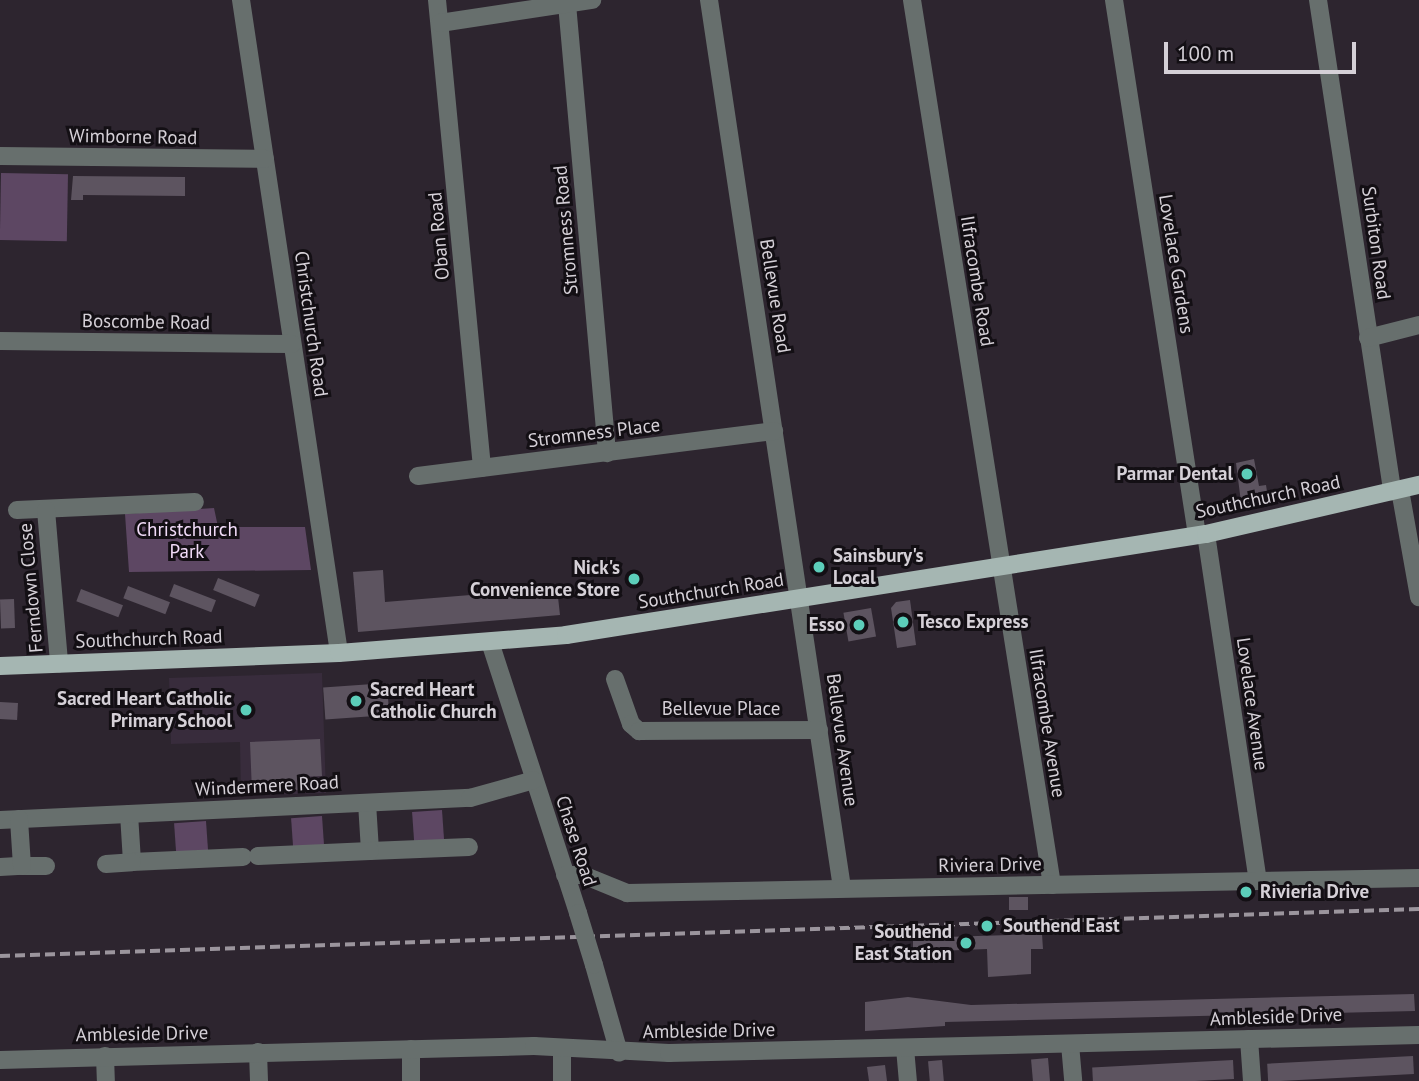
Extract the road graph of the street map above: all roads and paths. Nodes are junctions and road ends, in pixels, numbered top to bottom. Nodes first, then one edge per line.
1 (241, 0) edge
2 (438, 0) edge
3 (592, 0) edge
4 (709, 0) edge
5 (912, 0) edge
6 (1114, 0) edge
7 (1318, 0) edge
8 (567, 4) junction
9 (440, 23) junction
10 (0, 156) edge
11 (265, 159) junction
12 (1419, 325) edge
13 (1368, 338) junction
14 (0, 341) edge
15 (292, 344) junction
16 (774, 431) junction
17 (607, 453) junction
18 (482, 468) junction
19 (418, 476) dead end
20 (1419, 485) edge
21 (1396, 490) junction
22 (195, 502) dead end
23 (17, 510) dead end
24 (46, 510) junction
25 (1202, 534) junction
26 (1001, 567) junction
27 (1419, 597) edge
28 (800, 598) junction
29 (490, 642) junction
30 (339, 653) junction
31 (59, 663) junction
32 (0, 666) edge
33 (615, 679) dead end
34 (819, 730) junction
35 (534, 780) junction
36 (367, 803) junction
37 (129, 814) junction
38 (19, 819) junction
39 (0, 820) edge
40 (469, 847) dead end
41 (370, 851) junction
42 (132, 862) junction
43 (106, 864) dead end
44 (22, 866) junction
45 (46, 866) dead end
46 (0, 867) edge
47 (565, 875) junction
48 (1419, 878) edge
49 (1258, 880) junction
50 (1052, 885) junction
51 (842, 888) junction
52 (1419, 1035) edge
53 (1249, 1039) junction
54 (1070, 1044) junction
55 (562, 1048) junction
56 (905, 1048) junction
57 (411, 1049) junction
58 (258, 1052) junction
59 (620, 1053) junction
60 (105, 1056) junction
61 (0, 1060) edge
62 (106, 1081) edge
63 (259, 1081) edge
64 (411, 1081) edge
65 (562, 1081) edge
66 (908, 1081) edge
67 (1073, 1081) edge
68 (1252, 1081) edge

1 - 11 street, Christchurch Road
2 - 9 street, Oban Road
3 - 8 street
4 - 16 street, Bellevue Road
5 - 26 street, Ilfracombe Road
6 - 25 street, Lovelace Gardens
7 - 13 street, Surbiton Road
8 - 9 street
8 - 17 street, Stromness Road
9 - 18 street, Oban Road
10 - 11 street, Wimborne Road
11 - 15 street, Christchurch Road
12 - 13 street
13 - 21 street, Surbiton Road
14 - 15 street, Boscombe Road
15 - 30 street, Christchurch Road
16 - 17 street, Stromness Place
16 - 28 street, Bellevue Road
17 - 18 street, Stromness Place
18 - 19 street, Stromness Place
20 - 21 main road, Southchurch Road
21 - 25 main road, Southchurch Road
21 - 27 street, Surbiton Road
22 - 24 street, Ferndown Close
23 - 24 street, Ferndown Close
24 - 31 street, Ferndown Close
25 - 26 main road, Southchurch Road
25 - 49 street, Lovelace Avenue
26 - 28 main road, Southchurch Road
26 - 50 street, Ilfracombe Avenue
28 - 29 main road, Southchurch Road
28 - 34 street, Bellevue Avenue
29 - 30 main road, Southchurch Road
29 - 35 street, Chase Road
30 - 31 main road, Southchurch Road
31 - 32 main road, Southchurch Road
33 - 34 street, Bellevue Place
34 - 51 street, Bellevue Avenue
35 - 36 street, Windermere Road
35 - 47 street, Chase Road
36 - 37 street, Windermere Road
36 - 41 street
37 - 38 street, Windermere Road
37 - 42 street
38 - 39 street, Windermere Road
38 - 44 street
40 - 41 street
41 - 42 street
42 - 43 street
44 - 45 street
44 - 46 street
47 - 51 street, Riviera Drive
47 - 59 street, Chase Road, bridge
48 - 49 street, Riviera Drive
49 - 50 street, Riviera Drive
50 - 51 street, Riviera Drive
52 - 53 street, Ambleside Drive
53 - 54 street, Ambleside Drive
53 - 68 street
54 - 56 street, Ambleside Drive
54 - 67 street
55 - 57 street, Ambleside Drive
55 - 59 street, Ambleside Drive
55 - 65 street
56 - 59 street, Ambleside Drive
56 - 66 street
57 - 58 street, Ambleside Drive
57 - 64 street
58 - 60 street, Ambleside Drive
58 - 63 street
60 - 61 street, Ambleside Drive
60 - 62 street

